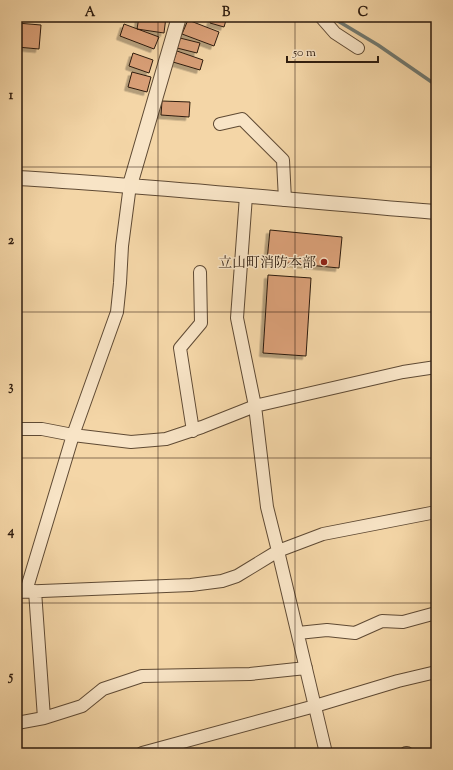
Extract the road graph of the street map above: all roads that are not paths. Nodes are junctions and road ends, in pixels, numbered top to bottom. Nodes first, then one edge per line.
1 (180, 17) edge
2 (321, 17) edge
3 (358, 48) dead end
4 (220, 124) dead end
5 (17, 178) edge
6 (130, 185) junction
7 (246, 196) junction
8 (285, 200) junction
9 (436, 212) edge
10 (200, 272) dead end
11 (436, 367) edge
12 (255, 406) junction
13 (17, 429) edge
14 (193, 430) junction
15 (73, 435) junction
16 (436, 512) edge
17 (278, 551) junction
18 (26, 591) edge
19 (436, 613) edge
20 (298, 633) junction
21 (306, 668) junction
22 (436, 672) edge
23 (315, 706) junction
24 (44, 718) junction
25 (17, 723) edge
26 (142, 753) edge
27 (326, 753) edge

1 - 6 street
2 - 3 street
4 - 8 street
5 - 6 street
6 - 7 street
6 - 15 street
7 - 8 street
7 - 12 street
8 - 9 street
10 - 14 street
11 - 12 street
12 - 14 street
12 - 17 street
13 - 15 street
14 - 15 street
15 - 18 street
16 - 17 street
17 - 18 street
17 - 20 street
18 - 24 street
19 - 20 street
20 - 21 street
21 - 23 street
21 - 24 street
22 - 23 street
23 - 26 street
23 - 27 street
24 - 25 street

